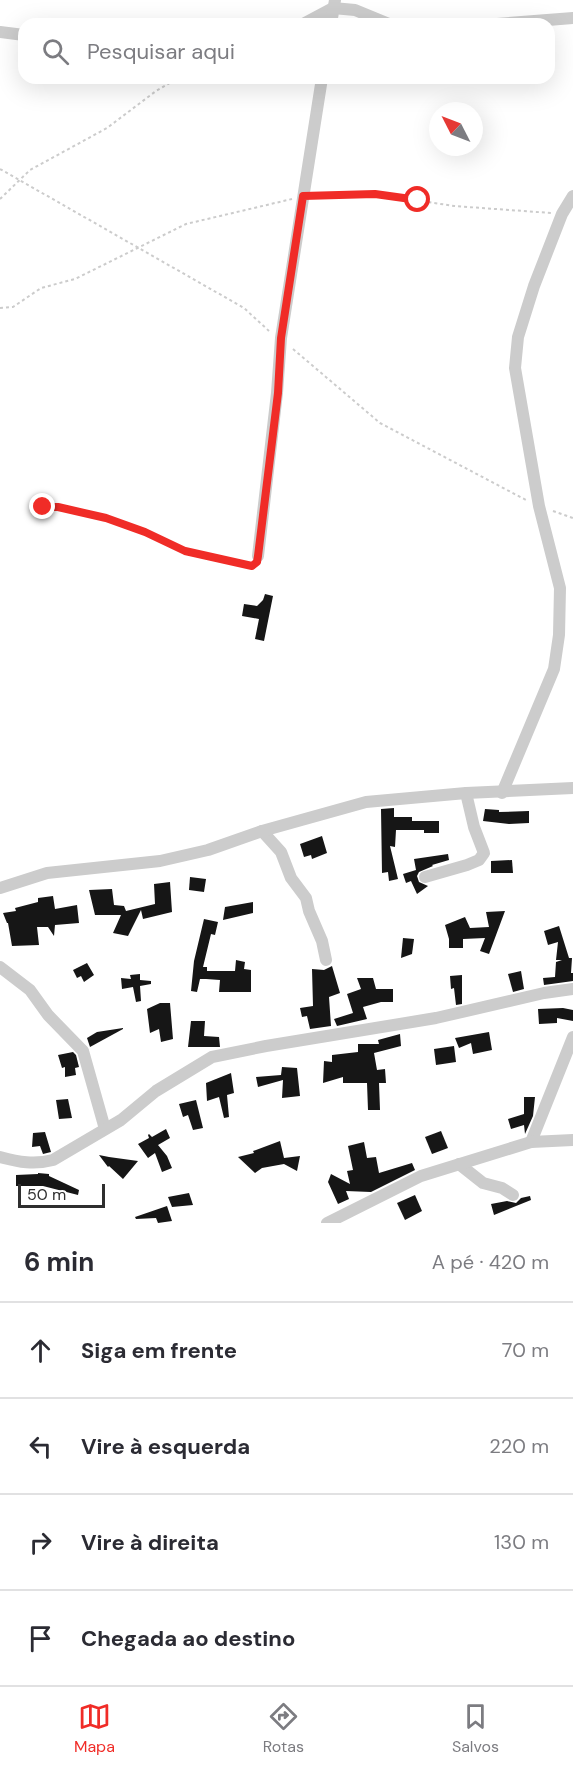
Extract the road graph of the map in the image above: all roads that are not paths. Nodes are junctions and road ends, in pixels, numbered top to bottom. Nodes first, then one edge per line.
1 (334, 4) edge
2 (312, 18) edge
3 (374, 18) edge
4 (573, 18) edge
5 (555, 19) edge
6 (0, 32) edge
7 (18, 34) edge
8 (321, 84) edge
9 (573, 196) edge
10 (258, 556) road end
11 (573, 788) edge
12 (466, 793) junction
13 (502, 793) junction
14 (262, 831) junction
15 (425, 876) dead end
16 (0, 888) edge
17 (326, 960) dead end
18 (0, 967) edge
19 (573, 989) edge
20 (573, 1037) edge
21 (105, 1129) junction
22 (573, 1140) edge
23 (531, 1142) junction
24 (0, 1157) edge
25 (459, 1164) junction
26 (513, 1195) dead end
27 (327, 1223) edge

1 - 2 street
1 - 3 street
4 - 5 street
6 - 7 street
8 - 10 street
9 - 13 street
11 - 13 street
12 - 13 street
12 - 14 street
12 - 15 street
14 - 16 street
14 - 17 street
18 - 21 street
19 - 21 street
20 - 23 street
21 - 24 street
22 - 23 street
23 - 25 street
25 - 26 street
25 - 27 street

